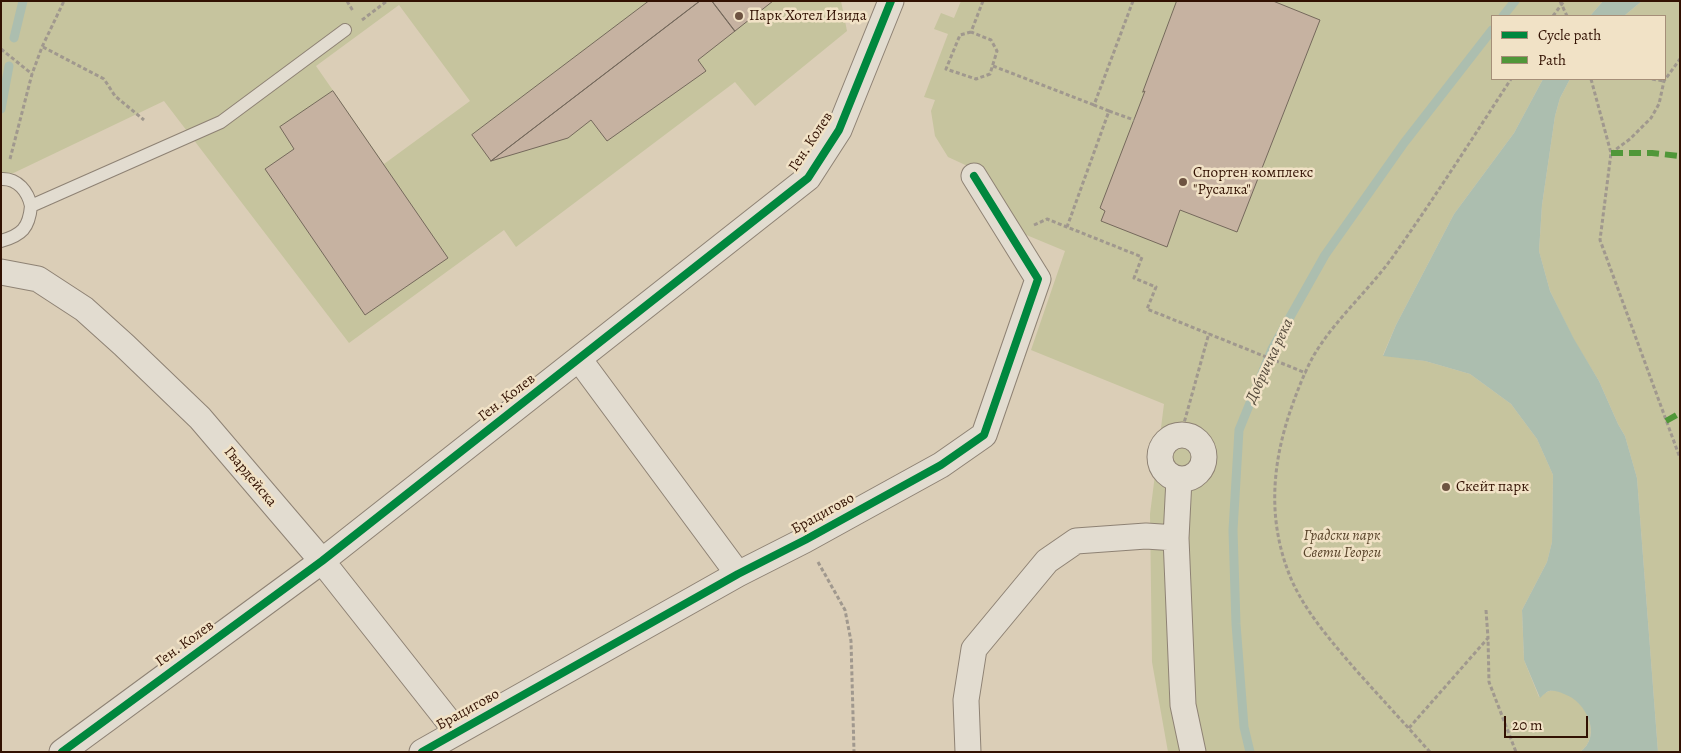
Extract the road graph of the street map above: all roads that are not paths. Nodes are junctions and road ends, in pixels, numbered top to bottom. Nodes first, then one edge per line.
1 (891, 1) edge
2 (345, 30) dead end
3 (974, 176) dead end
4 (3, 178) edge
5 (31, 206) junction
6 (1, 241) edge
7 (1, 272) edge
8 (579, 359) junction
9 (1179, 479) junction
10 (1176, 538) junction
11 (322, 561) junction
12 (738, 574) junction
13 (457, 732) junction
14 (62, 752) edge
15 (422, 752) edge
16 (968, 752) edge
17 (1193, 752) edge

1 - 8 street, Ген. Колев
2 - 5 lane
3 - 12 street, Брацигово
4 - 5 lane
5 - 6 lane
7 - 11 street, Гвардейска
8 - 11 street, Ген. Колев
8 - 12 street
9 - 9 street
9 - 10 street
10 - 16 street
10 - 17 street
11 - 13 street, Гвардейска
11 - 14 street, Ген. Колев
12 - 13 street, Брацигово
13 - 15 street, Брацигово

